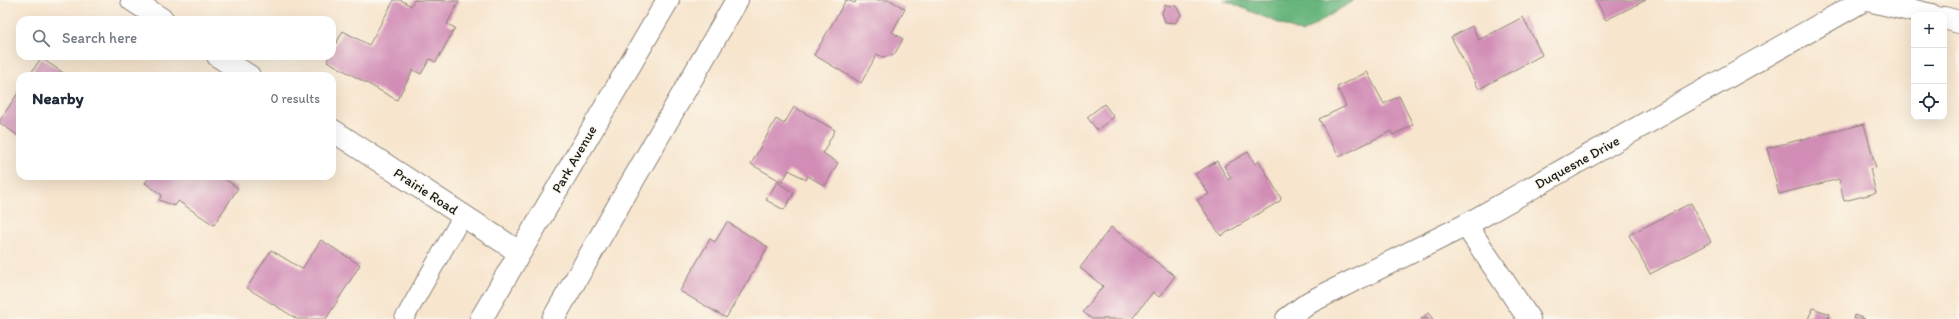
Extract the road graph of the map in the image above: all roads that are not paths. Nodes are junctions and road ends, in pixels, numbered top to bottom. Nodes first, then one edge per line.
1 (132, 0) edge
2 (668, 0) edge
3 (737, 0) edge
4 (1864, 0) edge
5 (1868, 0) edge
6 (1918, 12) edge
7 (157, 16) edge
8 (1947, 19) edge
9 (1959, 22) edge
10 (224, 60) edge
11 (243, 72) edge
12 (336, 133) edge
13 (463, 215) junction
14 (1466, 225) junction
15 (519, 252) junction
16 (404, 319) edge
17 (481, 319) edge
18 (553, 319) edge
19 (1287, 319) edge
20 (1529, 319) edge

1 - 7 street
2 - 15 street, Park Avenue
3 - 18 street
4 - 14 street, Duquesne Drive
5 - 6 street
8 - 9 street
10 - 11 street
12 - 13 street, Prairie Road
13 - 15 street, Prairie Road
13 - 16 lane
14 - 19 street, Duquesne Drive
14 - 20 street
15 - 17 street, Park Avenue

